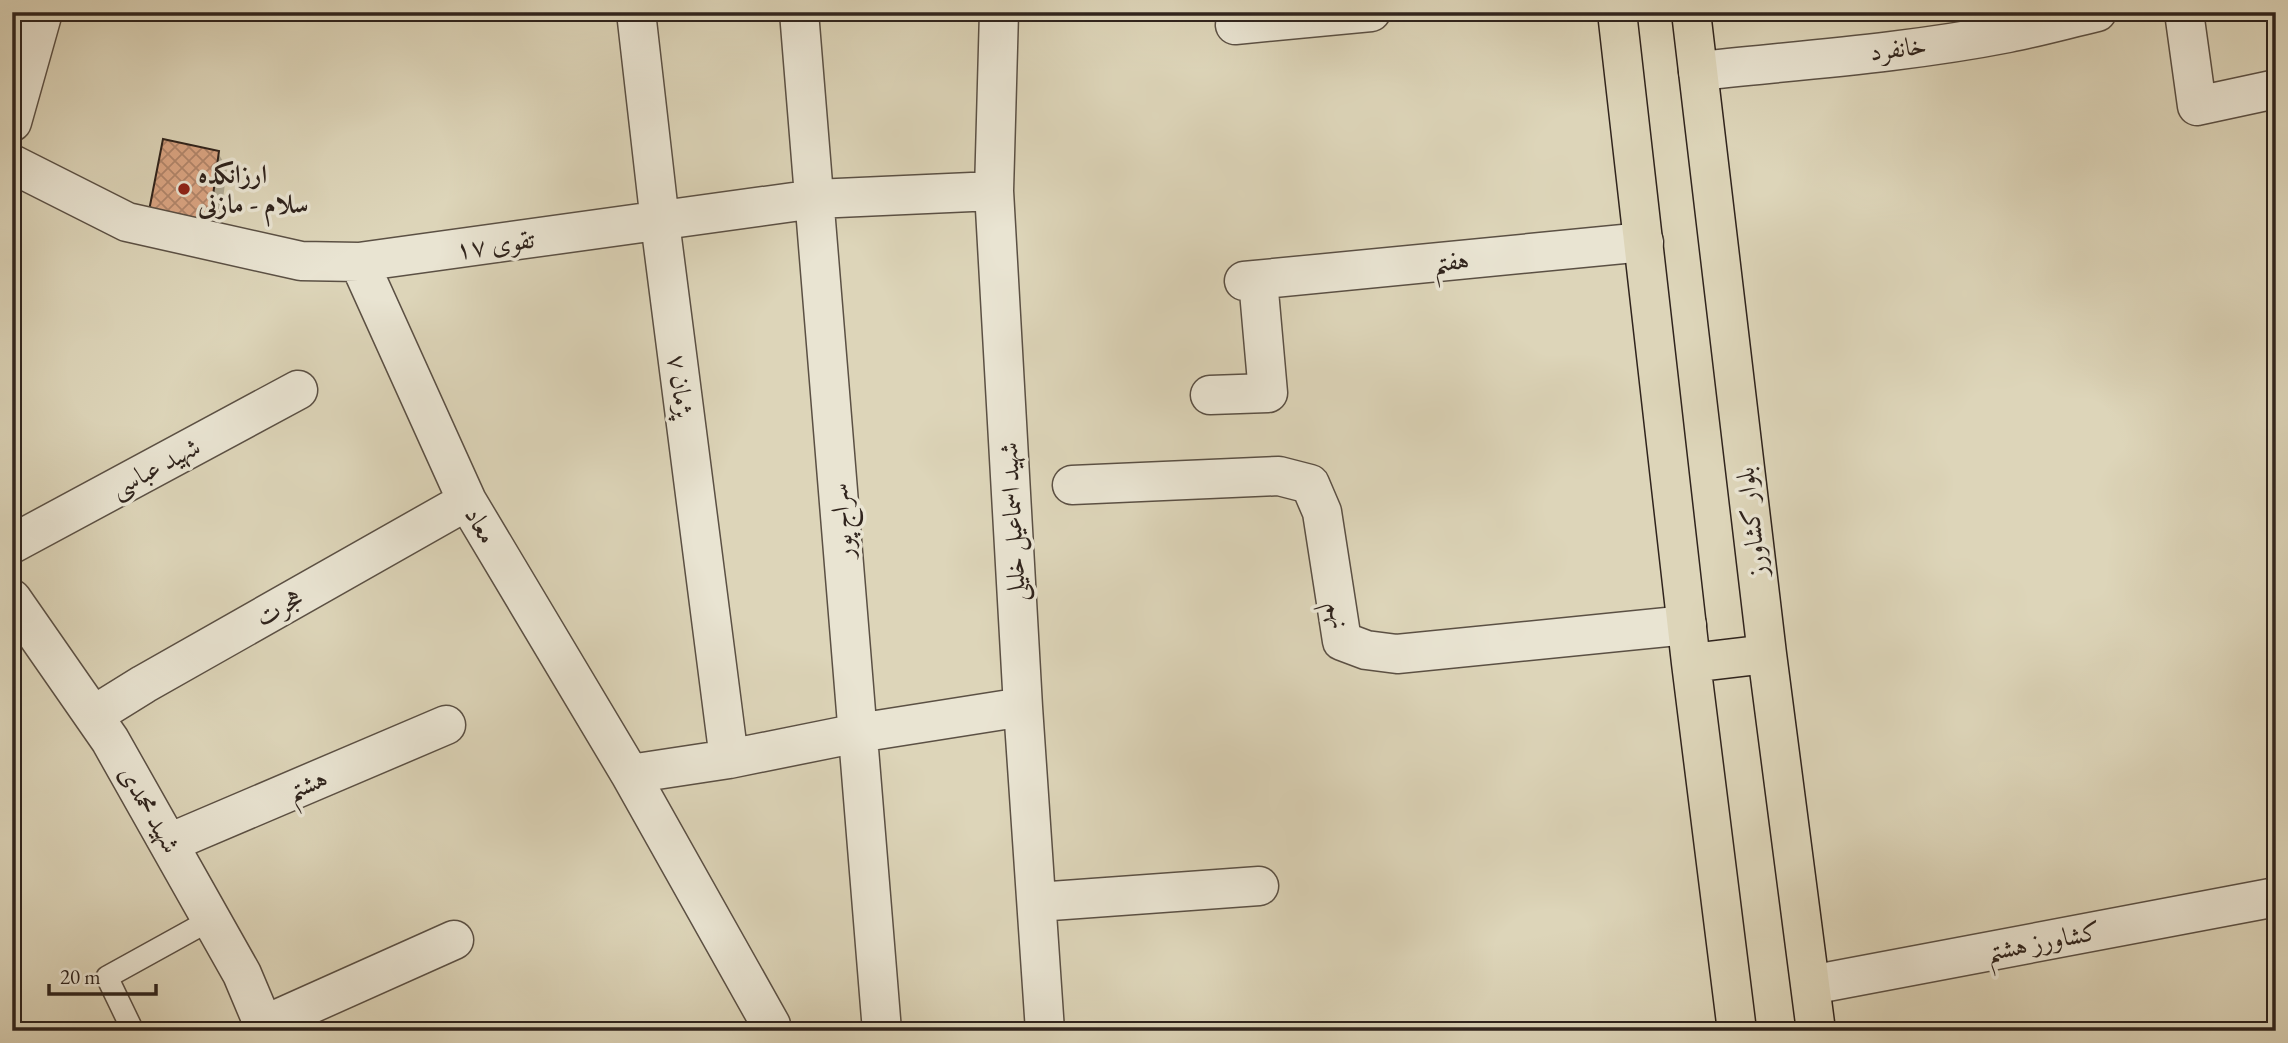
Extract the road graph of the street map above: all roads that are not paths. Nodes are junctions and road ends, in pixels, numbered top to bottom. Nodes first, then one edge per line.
1 (43, 12) edge
2 (636, 12) edge
3 (799, 12) edge
4 (999, 12) edge
5 (1371, 12) edge
6 (1617, 12) edge
7 (1691, 12) edge
8 (2097, 12) edge
9 (2184, 12) edge
10 (1235, 25) dead end
11 (1966, 26) edge
12 (1698, 71) junction
13 (2276, 89) edge
14 (12, 122) edge
15 (12, 164) edge
16 (994, 191) junction
17 (815, 199) junction
18 (660, 222) junction
19 (1644, 242) junction
20 (359, 262) junction
21 (298, 390) dead end
22 (1210, 396) dead end
23 (1072, 485) dead end
24 (467, 501) junction
25 (12, 544) edge
26 (12, 599) edge
27 (1687, 625) junction
28 (1767, 654) junction
29 (1691, 663) junction
30 (1023, 707) junction
31 (93, 715) junction
32 (446, 725) dead end
33 (858, 733) junction
34 (729, 759) junction
35 (629, 774) junction
36 (169, 842) junction
37 (1259, 886) dead end
38 (2276, 897) edge
39 (1037, 902) junction
40 (212, 919) junction
41 (454, 940) dead end
42 (1811, 985) junction
43 (771, 1025) dead end
44 (265, 1028) edge
45 (133, 1031) edge
46 (882, 1031) edge
47 (1045, 1031) edge
48 (1737, 1031) edge
49 (1816, 1031) edge

1 - 14 street
2 - 18 street, پژمان ۷
3 - 17 street, سراج پور
4 - 16 street, شهید اسماعیل خلیلی
5 - 10 street
6 - 19 main road
7 - 12 main road, بلوار کشاورز
8 - 11 street, خانفرد
9 - 13 street
11 - 12 street, خانفرد
12 - 28 main road, بلوار کشاورز
15 - 20 street, تقوی ۱۷
16 - 17 street, تقوی ۱۷
16 - 30 street, شهید اسماعیل خلیلی
17 - 18 street, تقوی ۱۷
17 - 33 street, سراج پور
18 - 20 street, تقوی ۱۷
18 - 34 street, پژمان ۷
19 - 22 street, هفتم
19 - 27 main road
20 - 24 street, معاد
21 - 25 street, شهید عباسی
23 - 27 street, نهم
24 - 31 street, هجرت
24 - 35 street, معاد
26 - 31 street, شهید محمدی
27 - 29 main road
28 - 29 main road
28 - 42 main road, بلوار کشاورز
29 - 48 main road
30 - 33 street
30 - 39 street, شهید اسماعیل خلیلی
31 - 36 street, شهید محمدی
32 - 36 street, هشتم
33 - 34 street
33 - 46 street, سراج پور
34 - 35 street
35 - 43 street, معاد
36 - 40 street, شهید محمدی
37 - 39 street
38 - 42 street, کشاورز هشتم
39 - 47 street, شهید اسماعیل خلیلی
40 - 44 street, شهید محمدی
40 - 45 lane
41 - 44 street
42 - 49 main road, بلوار کشاورز

